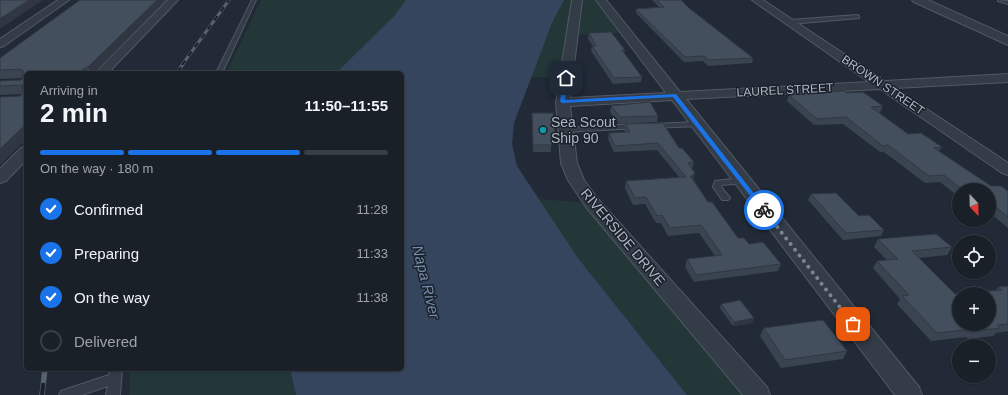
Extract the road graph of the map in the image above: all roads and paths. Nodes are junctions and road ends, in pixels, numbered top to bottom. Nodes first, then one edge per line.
1 (64, 0) edge
2 (173, 0) edge
3 (254, 0) edge
4 (577, 0) edge
5 (601, 0) edge
6 (757, 0) edge
7 (918, 0) edge
8 (1000, 0) edge
9 (1008, 3) edge
10 (857, 17) dead end
11 (790, 22) junction
12 (1008, 41) edge
13 (0, 44) edge
14 (103, 71) edge
15 (220, 71) edge
16 (1008, 78) edge
17 (882, 84) junction
18 (674, 96) junction
19 (563, 102) junction
20 (696, 124) junction
21 (565, 130) junction
22 (24, 153) edge
23 (1008, 170) edge
24 (0, 178) edge
25 (741, 181) junction
26 (725, 198) dead end
27 (115, 374) edge
28 (66, 395) edge
29 (113, 395) edge
30 (758, 395) edge
31 (910, 395) edge

1 - 13 street
2 - 14 street
3 - 15 lane
4 - 19 street, RIVERSIDE DRIVE
5 - 18 street
6 - 11 street, BROWN STREET
7 - 12 street
8 - 9 lane
10 - 11 lane
11 - 17 street, BROWN STREET
16 - 17 street, LAUREL STREET
17 - 18 street, LAUREL STREET
17 - 23 street, BROWN STREET
18 - 19 street, LAUREL STREET
18 - 20 street
19 - 21 street, RIVERSIDE DRIVE
20 - 21 lane
20 - 25 street
21 - 30 street, RIVERSIDE DRIVE
22 - 24 street
25 - 26 lane
25 - 31 street
27 - 28 lane
27 - 29 lane

